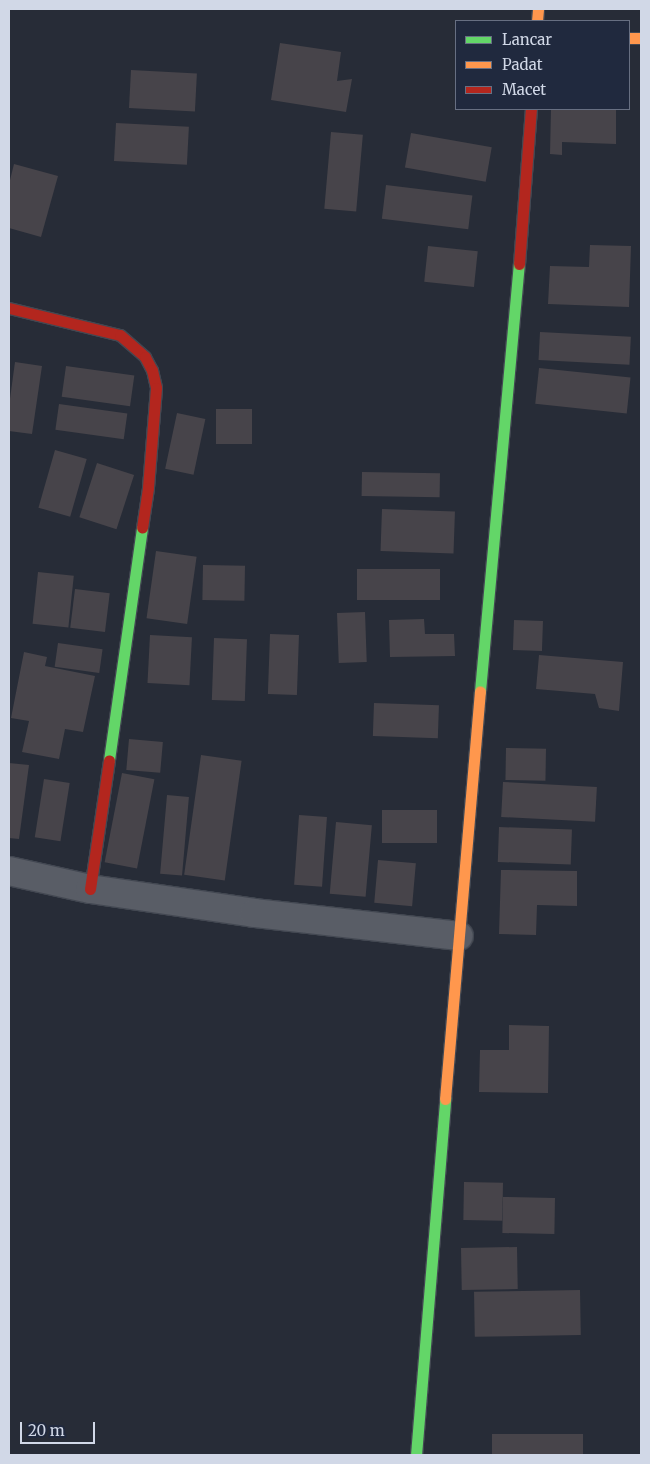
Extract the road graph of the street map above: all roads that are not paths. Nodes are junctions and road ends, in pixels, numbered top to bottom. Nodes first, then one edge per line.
1 (531, 110) edge
2 (9, 308) edge
3 (9, 871) edge
4 (90, 889) junction
5 (460, 936) junction
6 (416, 1455) edge

1 - 5 street
2 - 4 street
3 - 4 street
4 - 5 street
5 - 6 street

